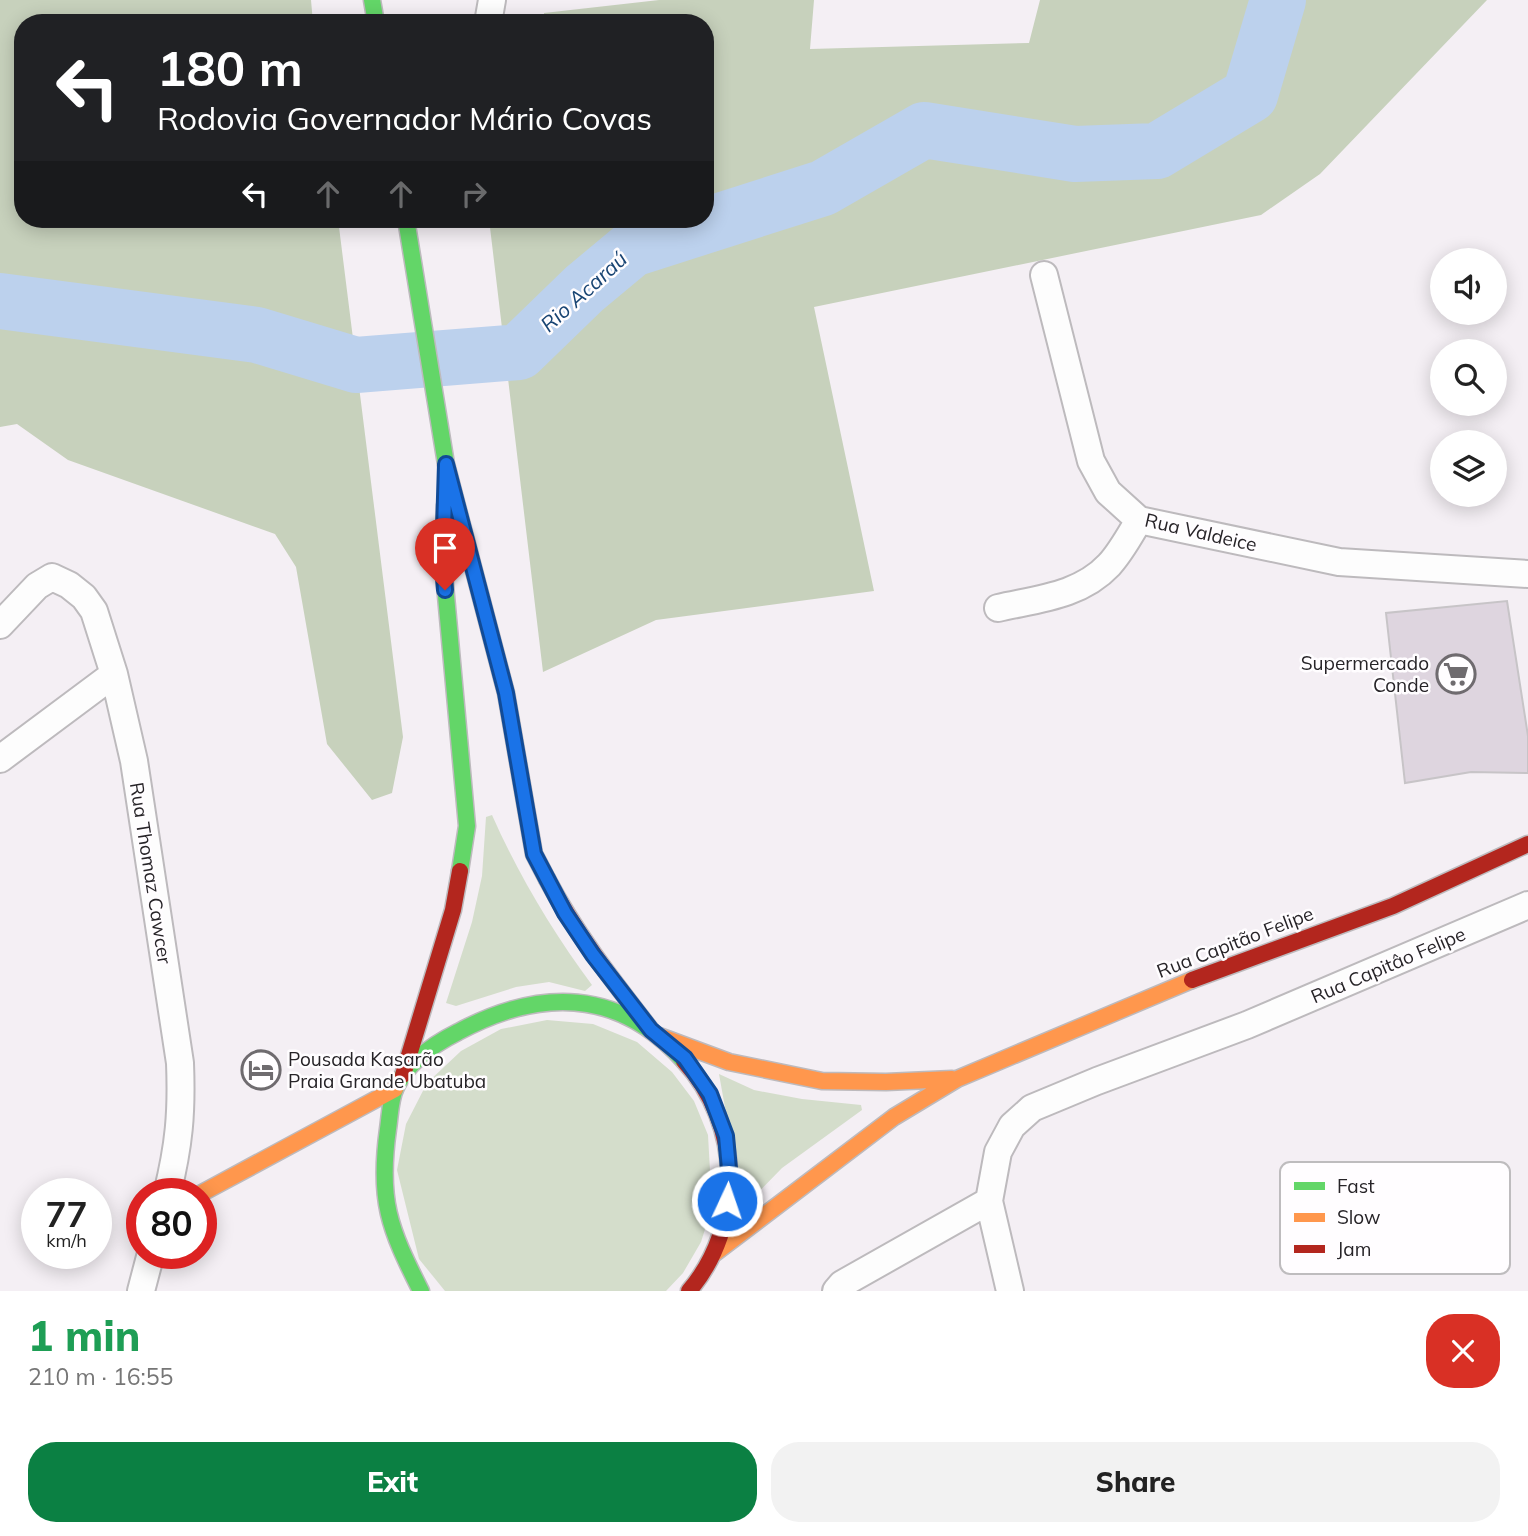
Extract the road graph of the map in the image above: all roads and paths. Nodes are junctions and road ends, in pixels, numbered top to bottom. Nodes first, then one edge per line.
1 (408, 228) edge
2 (1044, 275) dead end
3 (446, 464) junction
4 (1139, 520) junction
5 (1528, 574) edge
6 (998, 608) dead end
7 (0, 625) edge
8 (114, 674) junction
9 (0, 759) edge
10 (1528, 844) edge
11 (1528, 905) edge
12 (655, 1033) junction
13 (957, 1079) junction
14 (399, 1083) junction
15 (171, 1178) edge
16 (217, 1185) edge
17 (989, 1201) junction
18 (715, 1254) junction
19 (147, 1269) edge
20 (690, 1290) edge
21 (141, 1291) edge
22 (421, 1291) edge
23 (836, 1291) edge
24 (1010, 1291) edge

1 - 3 main road
2 - 4 street, Rua Valdeice
3 - 12 main road
3 - 14 main road
4 - 5 street, Rua Valdeice
4 - 6 street
7 - 8 street, Rua Thomaz Cawcer
8 - 9 street
8 - 15 street, Rua Thomaz Cawcer
10 - 13 main road, Rua Capitão Felipe
11 - 17 street, Rua Capitâo Felipe
12 - 13 main road, Rua Capitão Felipe
12 - 14 main road
12 - 18 main road
13 - 18 main road, Rua Capitão Felipe
14 - 16 main road
14 - 22 main road
17 - 23 street
17 - 24 street
18 - 20 main road
19 - 21 street

